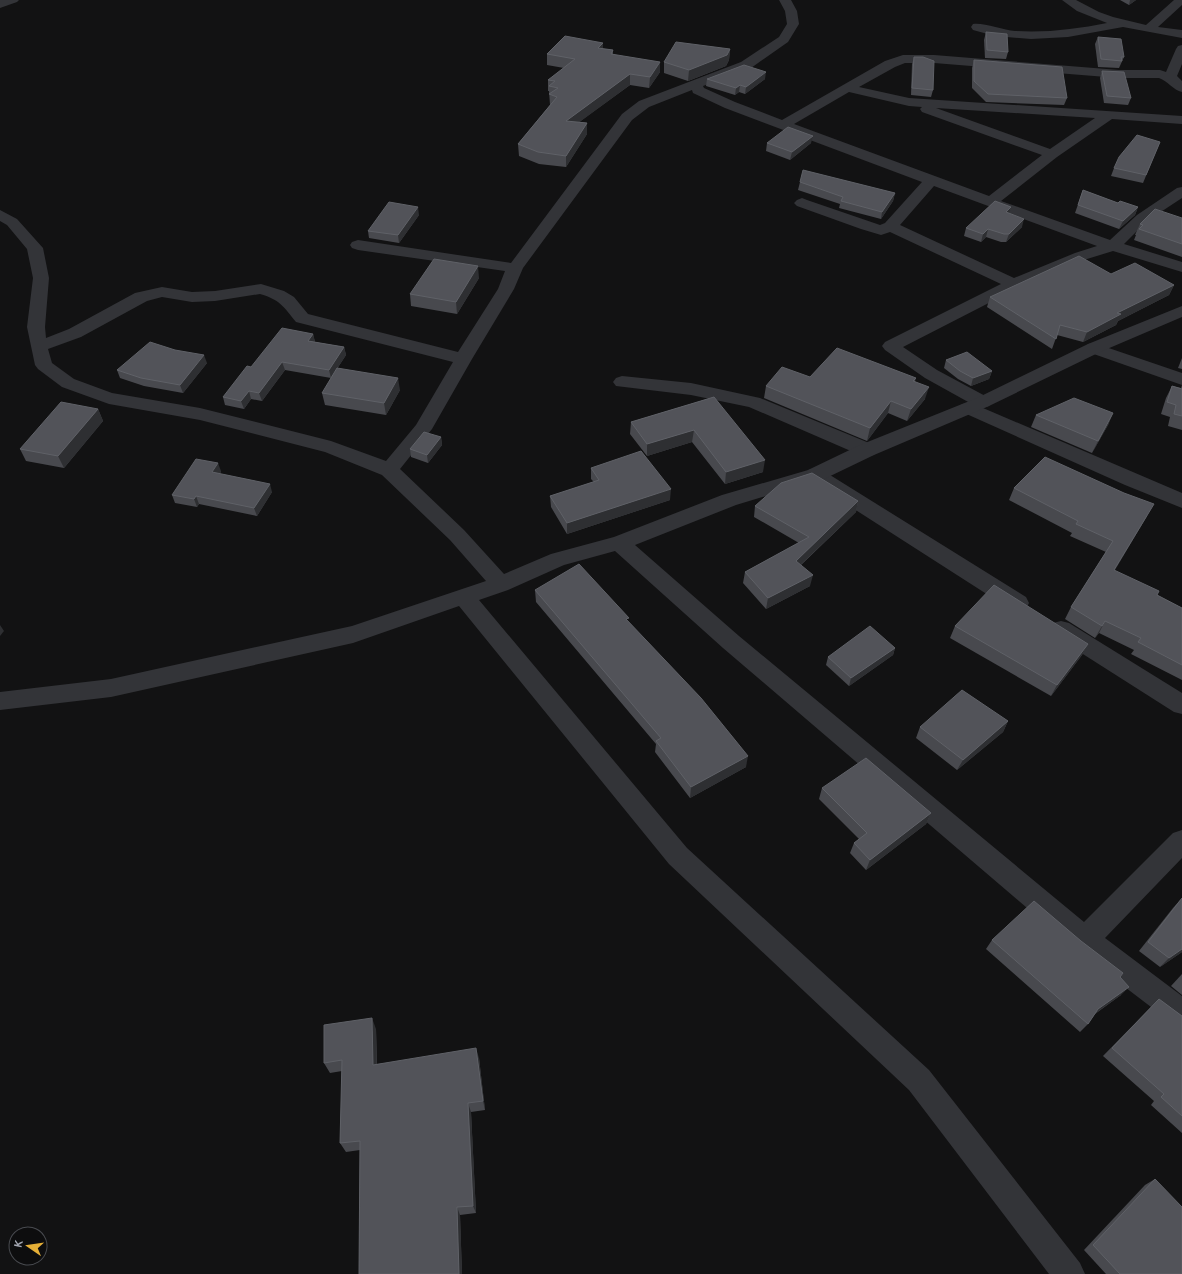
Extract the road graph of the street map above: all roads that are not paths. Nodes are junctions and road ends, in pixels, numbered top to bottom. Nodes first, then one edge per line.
1 (13, 0) edge
2 (785, 0) edge
3 (1068, 0) edge
4 (1180, 3) edge
5 (0, 4) edge
6 (1162, 15) junction
7 (1122, 24) junction
8 (977, 27) dead end
9 (1149, 29) junction
10 (1182, 30) edge
11 (1182, 34) edge
12 (1182, 49) edge
13 (1170, 77) junction
14 (696, 84) junction
15 (847, 88) junction
16 (1182, 88) edge
17 (909, 102) junction
18 (1109, 115) junction
19 (1182, 120) edge
20 (784, 124) junction
21 (1052, 154) junction
22 (932, 180) junction
23 (1182, 191) edge
24 (992, 201) junction
25 (802, 203) dead end
26 (0, 215) edge
27 (890, 226) junction
28 (358, 245) dead end
29 (1113, 246) junction
30 (1182, 267) edge
31 (515, 268) junction
32 (1014, 284) junction
33 (1182, 311) edge
34 (38, 347) junction
35 (1094, 348) junction
36 (463, 359) junction
37 (1182, 379) edge
38 (622, 382) dead end
39 (975, 405) junction
40 (867, 450) junction
41 (389, 470) junction
42 (815, 475) junction
43 (1182, 501) edge
44 (619, 543) junction
45 (501, 584) junction
46 (464, 597) junction
47 (0, 701) edge
48 (1182, 705) edge
49 (1182, 842) edge
50 (1085, 940) junction
51 (1182, 1013) edge
52 (1069, 1274) edge

1 - 5 street
2 - 14 street
3 - 7 street
4 - 6 street
6 - 9 street
6 - 10 street
7 - 8 street
7 - 9 street
9 - 11 street
12 - 13 street
13 - 15 street
13 - 16 street
14 - 20 street
14 - 31 street
15 - 17 street
15 - 20 street
17 - 18 street
17 - 21 street
18 - 19 street
18 - 21 street
20 - 22 street
21 - 24 street
22 - 24 street
22 - 27 street
23 - 29 street
24 - 29 street
25 - 27 street
26 - 34 street
27 - 32 street
28 - 31 street
29 - 30 street
29 - 32 street
31 - 36 street
32 - 39 street
33 - 35 street
34 - 36 street
34 - 41 street
35 - 37 street
35 - 39 street
36 - 41 street
38 - 40 street
39 - 40 street
39 - 43 street
40 - 42 street
41 - 45 street
42 - 44 street
42 - 48 street
44 - 45 street
44 - 50 street
45 - 46 street
46 - 47 street
46 - 52 street
49 - 50 street
50 - 51 street

